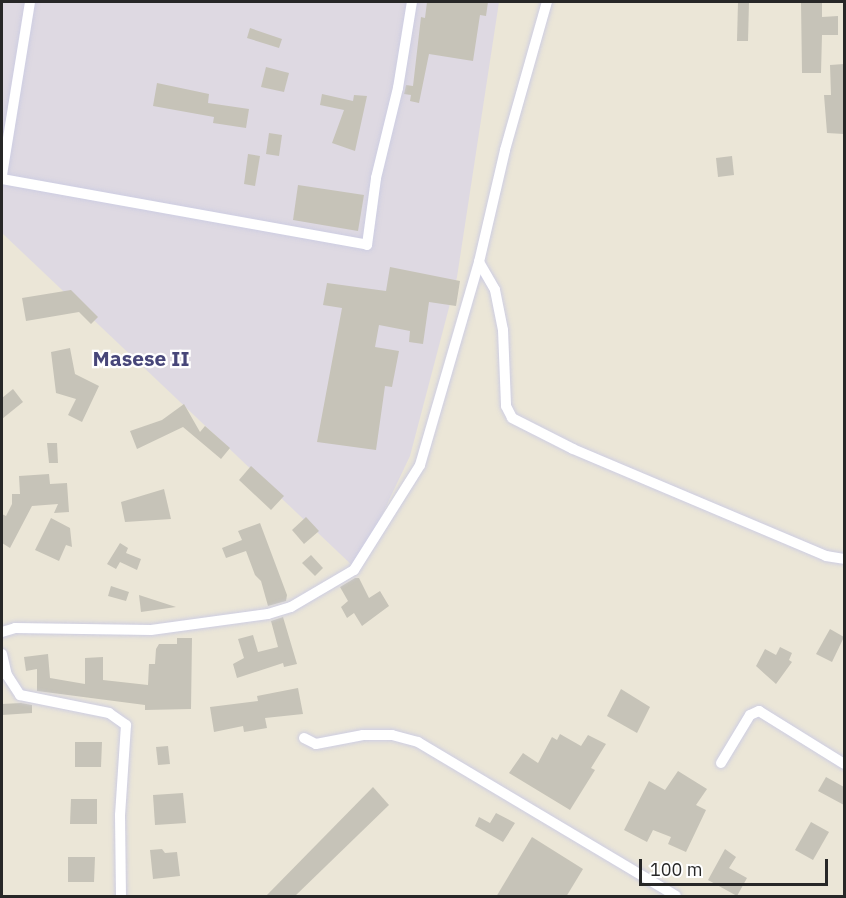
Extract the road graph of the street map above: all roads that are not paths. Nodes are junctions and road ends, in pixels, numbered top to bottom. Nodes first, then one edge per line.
1 (30, 2) edge
2 (412, 2) edge
3 (547, 2) edge
4 (2, 177) edge
5 (479, 262) junction
6 (844, 559) edge
7 (2, 632) edge
8 (2, 654) edge
9 (304, 738) dead end
10 (721, 763) dead end
11 (844, 764) edge
12 (121, 897) edge
13 (676, 897) edge

1 - 4 street
2 - 4 street
3 - 5 street
5 - 6 street
5 - 7 street
8 - 12 street
9 - 13 street
10 - 11 street

